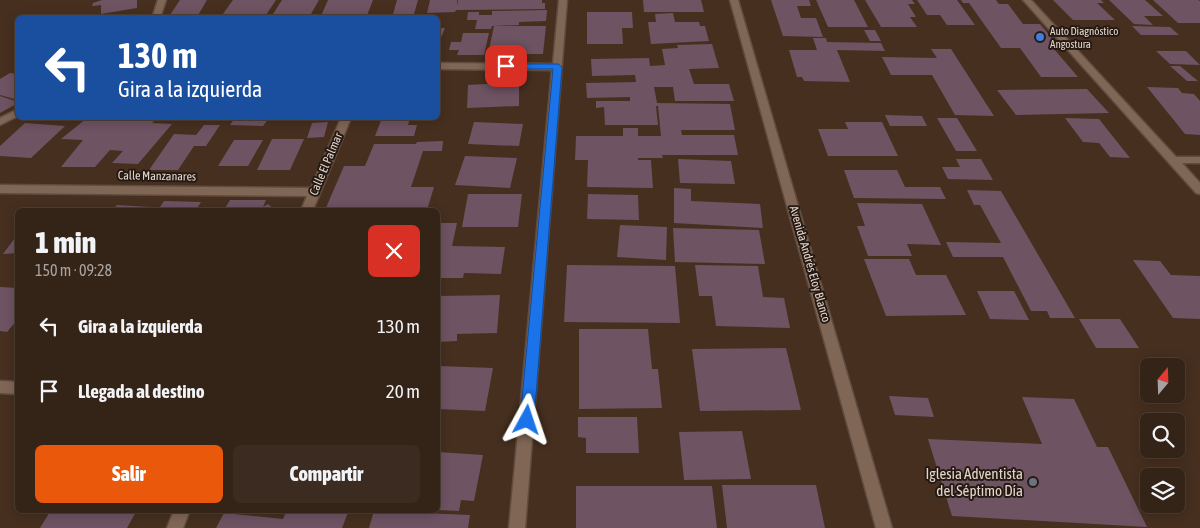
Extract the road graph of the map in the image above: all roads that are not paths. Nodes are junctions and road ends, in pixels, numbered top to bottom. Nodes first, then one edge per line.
1 (162, 0) edge
2 (563, 0) edge
3 (734, 0) edge
4 (1027, 0) edge
5 (157, 15) edge
6 (440, 66) edge
7 (558, 67) junction
8 (15, 114) edge
9 (345, 120) edge
10 (0, 122) edge
11 (1172, 160) junction
12 (1200, 160) edge
13 (0, 189) edge
14 (1200, 190) edge
15 (315, 192) junction
16 (308, 208) edge
17 (0, 387) edge
18 (15, 388) edge
19 (181, 513) edge
20 (174, 528) edge
21 (517, 528) edge
22 (884, 528) edge

1 - 5 street
2 - 7 street
3 - 22 street, Avenida Andrés Eloy Blanco
4 - 11 street
6 - 7 street
7 - 21 street
8 - 10 street
9 - 15 street, Calle El Palmar
11 - 12 street
11 - 14 street
13 - 15 street, Calle Manzanares
15 - 16 street, Calle El Palmar
17 - 18 street
19 - 20 street

